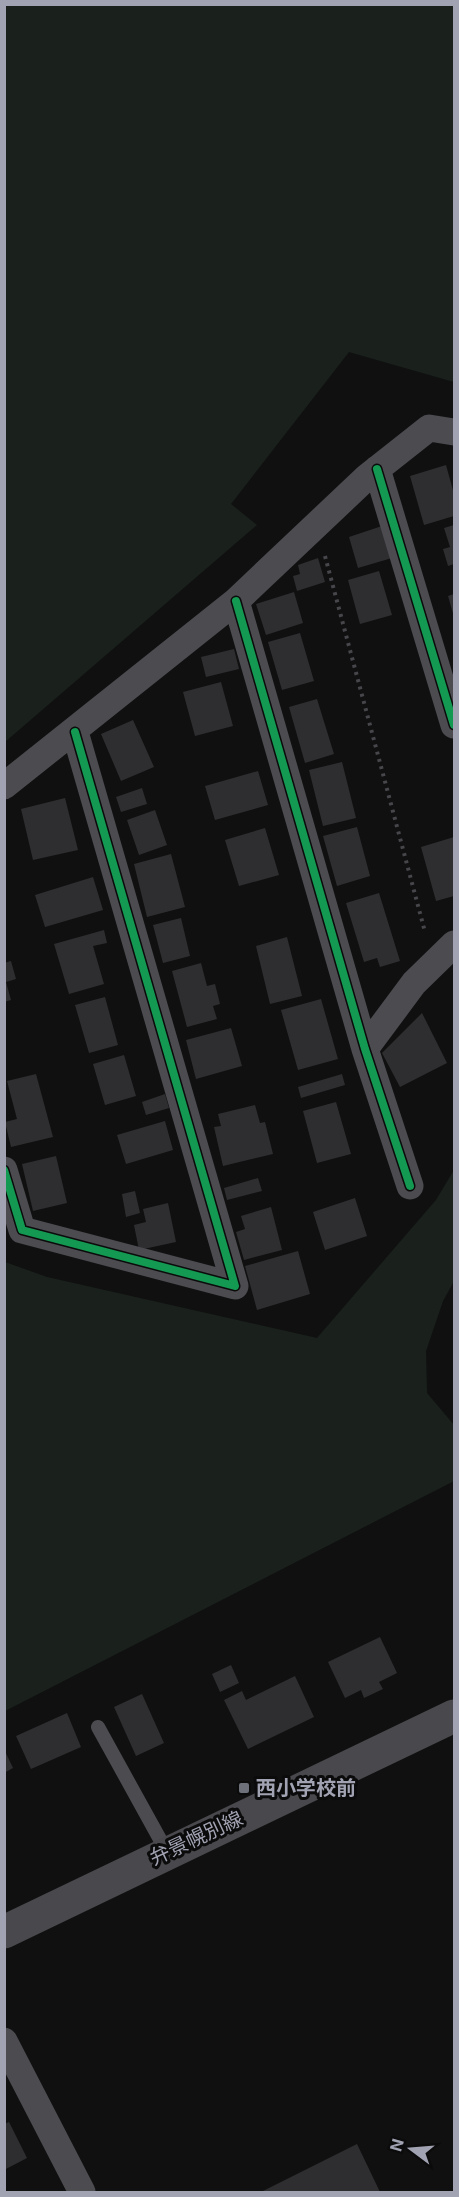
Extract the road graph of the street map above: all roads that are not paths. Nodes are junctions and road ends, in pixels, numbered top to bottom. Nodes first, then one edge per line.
1 (454, 432) edge
2 (377, 469) junction
3 (236, 601) junction
4 (454, 725) edge
5 (75, 732) junction
6 (4, 786) edge
7 (454, 944) edge
8 (365, 1048) junction
9 (4, 1170) edge
10 (410, 1186) dead end
11 (454, 1716) edge
12 (99, 1727) dead end
13 (167, 1852) junction
14 (4, 1932) edge
15 (4, 2041) edge
16 (82, 2193) edge

1 - 2 street
2 - 3 street
2 - 4 street
3 - 5 street
3 - 8 street
5 - 6 street
5 - 9 street
7 - 8 street
8 - 10 street
11 - 13 main road, 弁景幌別線
12 - 13 lane
13 - 14 main road, 弁景幌別線
15 - 16 street

